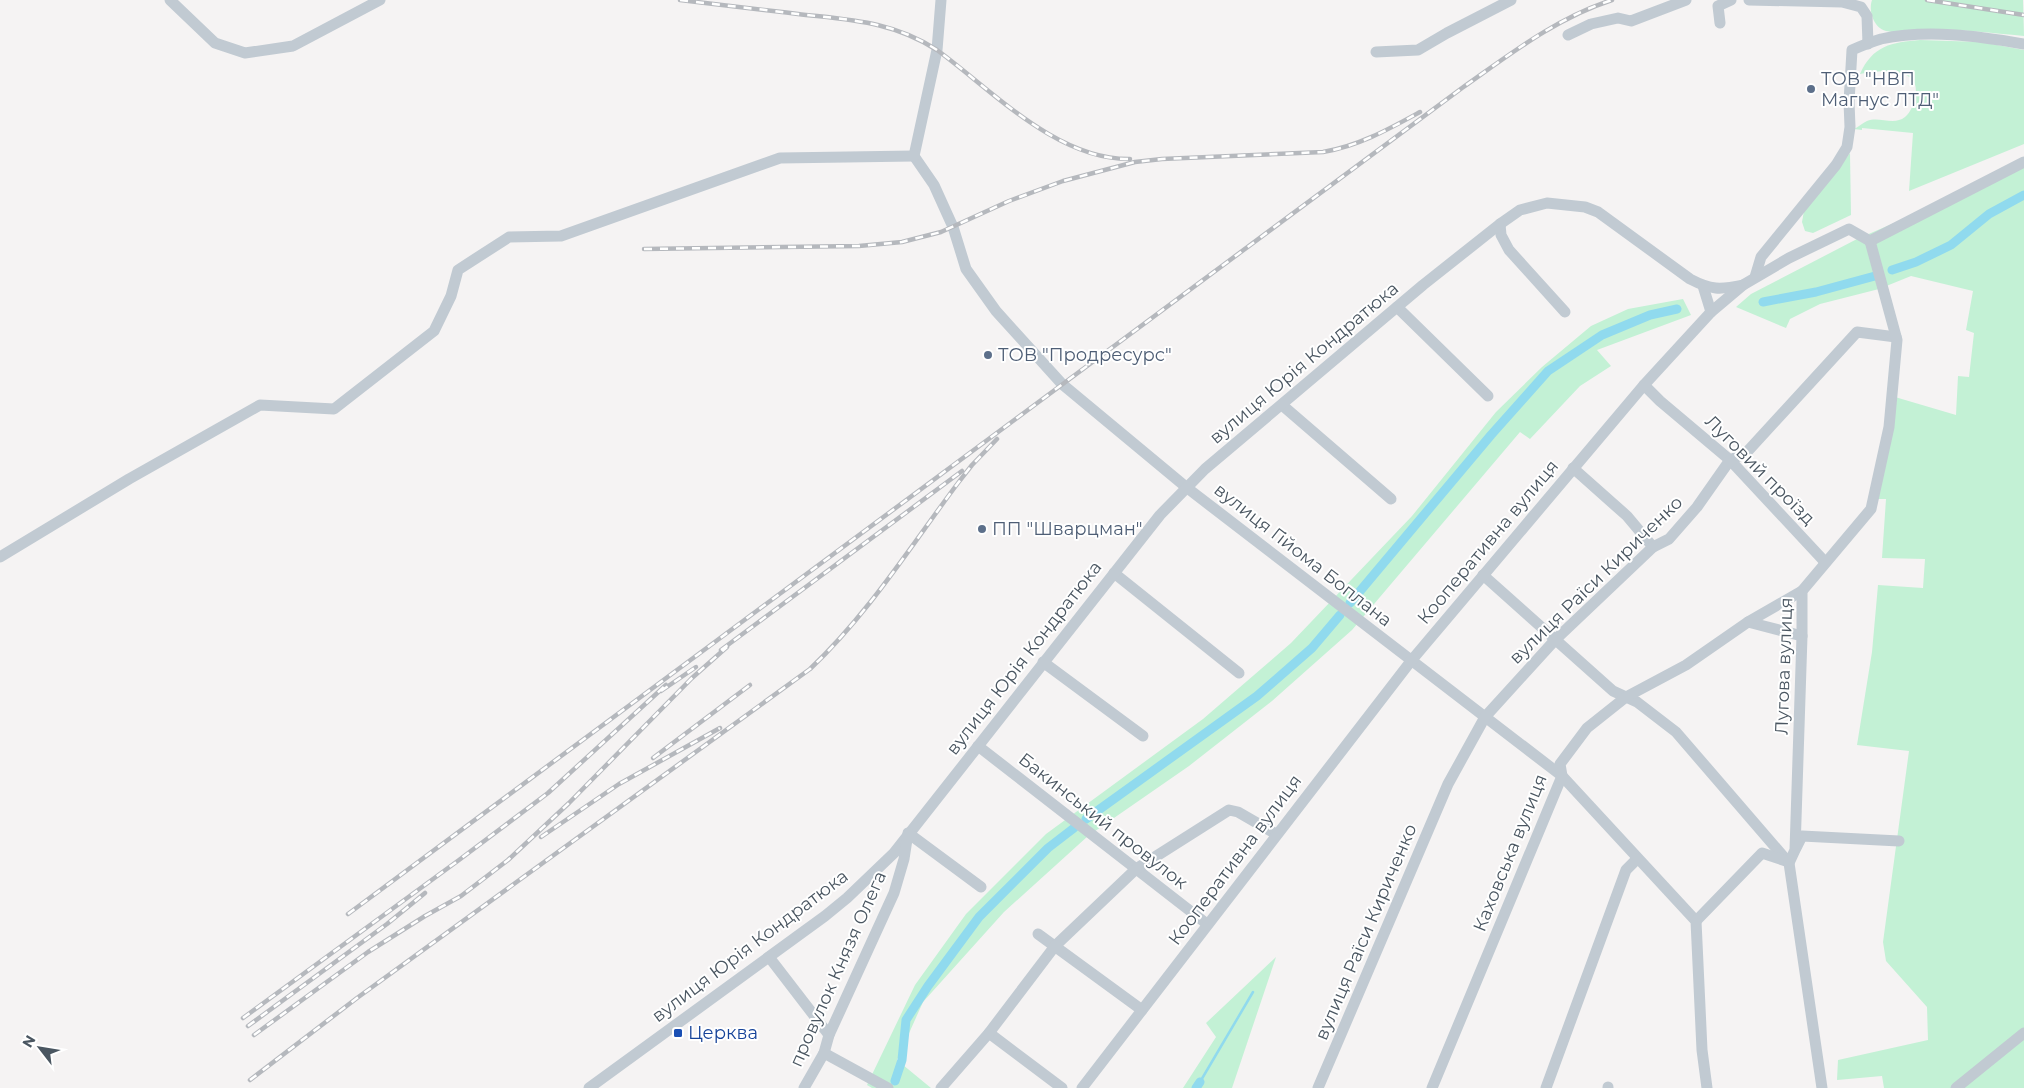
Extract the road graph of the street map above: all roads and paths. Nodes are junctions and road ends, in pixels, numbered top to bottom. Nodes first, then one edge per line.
1 (170, 0) edge
2 (380, 0) edge
3 (941, 0) edge
4 (1511, 0) edge
5 (1686, 0) edge
6 (1731, 0) edge
7 (1749, 0) edge
8 (1713, 3) edge
9 (1720, 23) dead end
10 (1568, 35) dead end
11 (1868, 44) junction
12 (2024, 44) edge
13 (1376, 52) dead end
14 (914, 156) junction
15 (2024, 162) edge
16 (1500, 224) junction
17 (1870, 241) junction
18 (1755, 277) junction
19 (1743, 285) junction
20 (1703, 286) junction
21 (1397, 307) junction
22 (1565, 312) dead end
23 (1711, 312) junction
24 (1896, 337) junction
25 (1644, 385) junction
26 (1488, 396) dead end
27 (1282, 405) junction
28 (1730, 460) junction
29 (1573, 468) junction
30 (1186, 487) junction
31 (1391, 499) dead end
32 (1653, 547) junction
33 (0, 557) edge
34 (1825, 562) junction
35 (1114, 573) junction
36 (1483, 575) junction
37 (1802, 591) junction
38 (1748, 622) junction
39 (1802, 636) junction
40 (1555, 640) junction
41 (1410, 661) junction
42 (1043, 662) junction
43 (1240, 673) dead end
44 (1626, 697) junction
45 (1485, 717) junction
46 (1144, 736) dead end
47 (978, 746) junction
48 (1562, 776) junction
49 (908, 834) junction
50 (1276, 834) junction
51 (1899, 841) dead end
52 (1637, 859) junction
53 (1789, 862) junction
54 (1136, 869) junction
55 (981, 887) dead end
56 (1696, 922) junction
57 (1207, 924) junction
58 (1038, 934) dead end
59 (1055, 946) junction
60 (769, 957) junction
61 (1142, 1010) junction
62 (989, 1033) junction
63 (2024, 1033) edge
64 (829, 1035) junction
65 (824, 1053) junction
66 (589, 1088) edge
67 (804, 1088) edge
68 (888, 1088) edge
69 (941, 1088) edge
70 (1062, 1088) edge
71 (1082, 1088) edge
72 (1318, 1088) edge
73 (1432, 1088) edge
74 (1546, 1088) edge
75 (1707, 1088) edge
76 (1822, 1088) edge
77 (1956, 1088) edge

1 - 2 street
3 - 14 street
4 - 13 street
5 - 10 street
6 - 8 street
7 - 11 street
8 - 9 street
11 - 12 street
11 - 18 street
14 - 30 street, вулиця Гійома Боплана
14 - 33 street
15 - 17 street
16 - 20 street, вулиця Юрія Кондратюка
16 - 21 street, вулиця Юрія Кондратюка
16 - 22 street
17 - 18 street, Кооперативна вулиця
17 - 24 street, Лугова вулиця
18 - 19 street, Кооперативна вулиця
19 - 20 street, вулиця Юрія Кондратюка
19 - 23 street, Кооперативна вулиця
20 - 23 street
21 - 26 street
21 - 27 street, вулиця Юрія Кондратюка
23 - 25 street, Кооперативна вулиця
24 - 28 street, вулиця Раїси Кириченко
24 - 34 street, Лугова вулиця
25 - 28 street, Луговий проїзд
25 - 29 street, Кооперативна вулиця
27 - 30 street, вулиця Юрія Кондратюка
27 - 31 street
28 - 32 street, вулиця Раїси Кириченко
28 - 34 street, Луговий проїзд
29 - 32 street
29 - 36 street, Кооперативна вулиця
30 - 35 street, вулиця Юрія Кондратюка
30 - 41 street, вулиця Гійома Боплана
32 - 40 street, вулиця Раїси Кириченко
34 - 37 street, Лугова вулиця
35 - 42 street, вулиця Юрія Кондратюка
35 - 43 street
36 - 40 street
36 - 41 street, Кооперативна вулиця
37 - 38 street, Каховська вулиця
37 - 39 street, Лугова вулиця
38 - 39 street
38 - 44 street, Каховська вулиця
39 - 53 street, Лугова вулиця
40 - 44 street
40 - 45 street, вулиця Раїси Кириченко
41 - 45 street, вулиця Гійома Боплана
41 - 50 street, Кооперативна вулиця
42 - 46 street
42 - 47 street, вулиця Юрія Кондратюка
44 - 48 street, Каховська вулиця
44 - 53 street
45 - 48 street, вулиця Гійома Боплана
45 - 72 street, вулиця Раїси Кириченко
47 - 49 street, вулиця Юрія Кондратюка
47 - 54 street, Бакинський провулок
48 - 52 street, вулиця Гійома Боплана
48 - 73 street, Каховська вулиця
49 - 55 street
49 - 60 street, вулиця Юрія Кондратюка
49 - 64 street, провулок Князя Олега
50 - 54 street
50 - 57 street, Кооперативна вулиця
51 - 53 street
52 - 56 street, вулиця Гійома Боплана
52 - 74 street
53 - 56 street
53 - 76 street, Лугова вулиця
54 - 57 street, Бакинський провулок
54 - 59 street
56 - 75 street
57 - 61 street, Кооперативна вулиця
58 - 59 street
59 - 61 street
59 - 62 street
60 - 64 street
60 - 66 street, вулиця Юрія Кондратюка
61 - 71 street, Кооперативна вулиця
62 - 69 street
62 - 70 street
63 - 77 street
64 - 65 street, провулок Князя Олега
65 - 67 street, провулок Князя Олега
65 - 68 street

